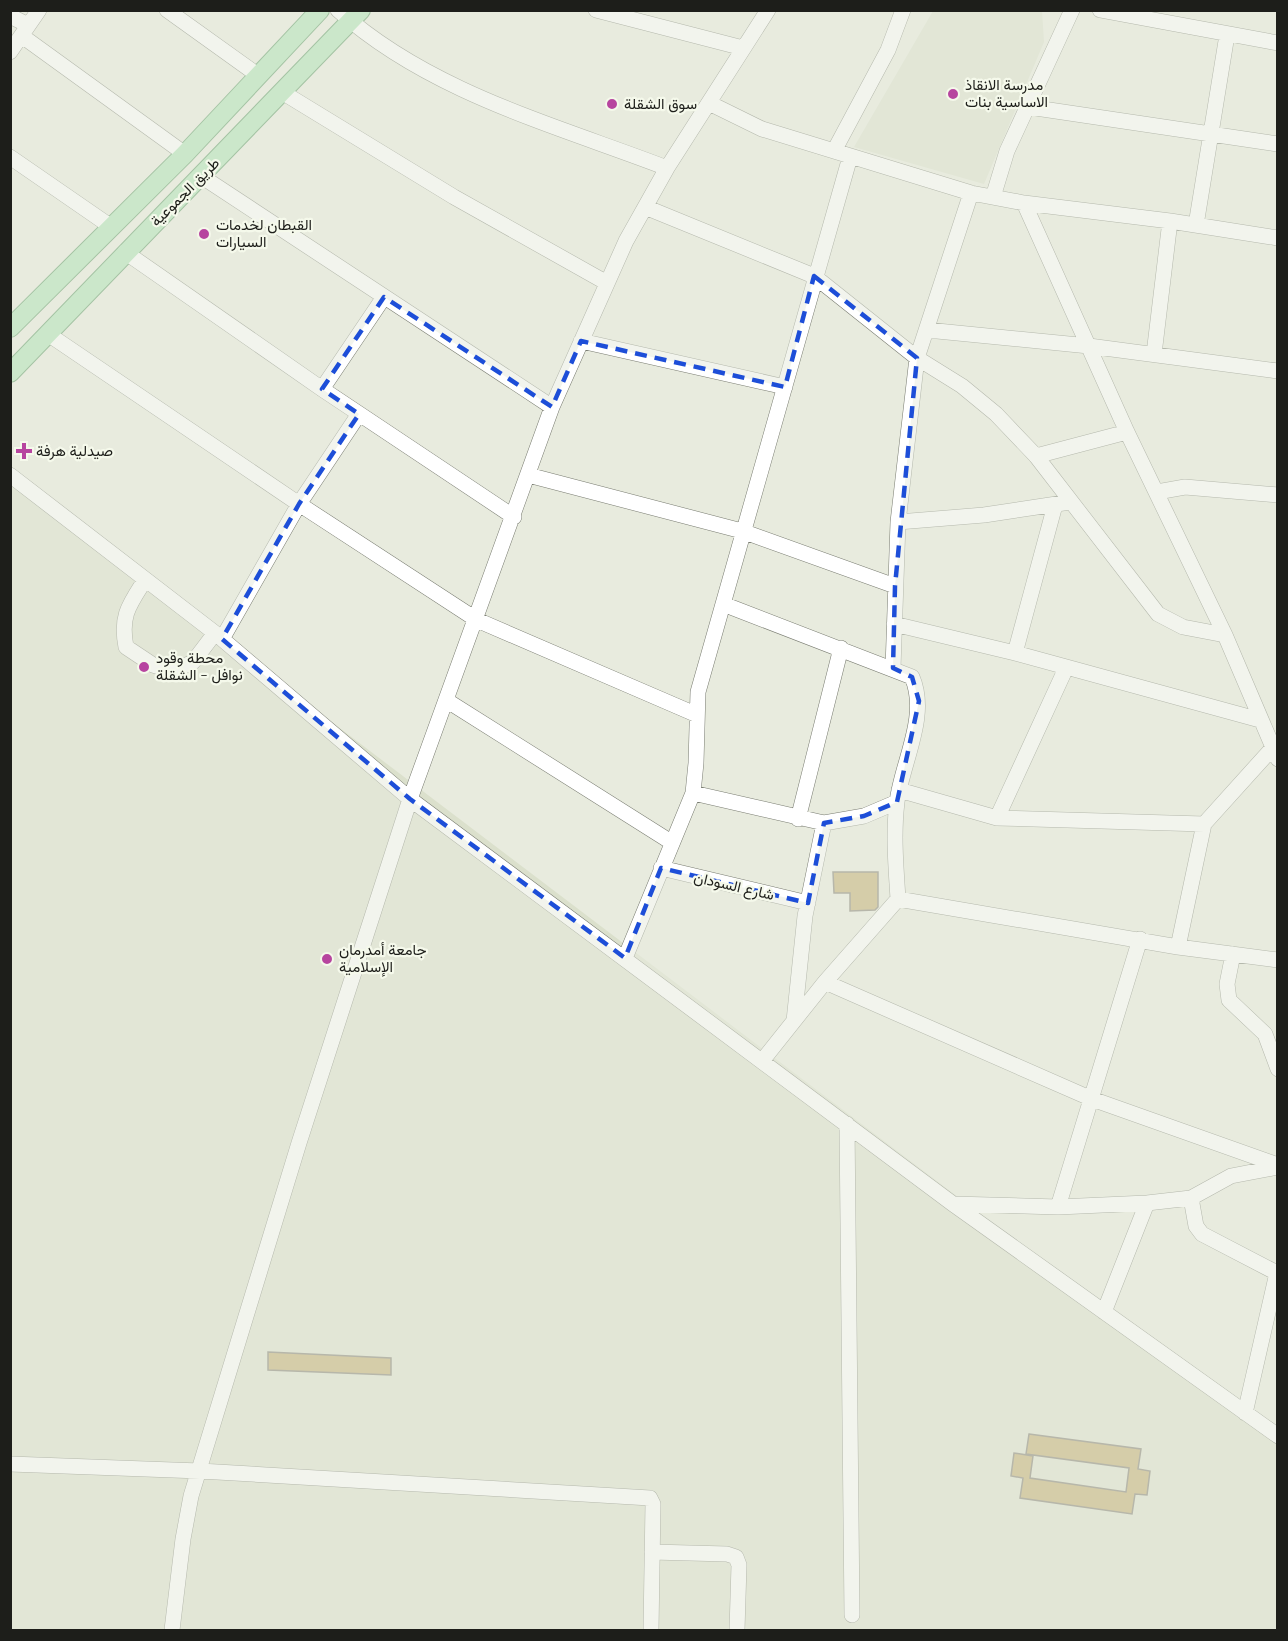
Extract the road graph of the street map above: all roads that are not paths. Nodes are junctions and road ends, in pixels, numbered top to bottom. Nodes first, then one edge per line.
1 (39, 10) edge
2 (166, 10) edge
3 (320, 10) edge
4 (597, 10) edge
5 (768, 10) edge
6 (903, 10) edge
7 (1100, 10) edge
8 (350, 14) edge
9 (1066, 14) edge
10 (10, 16) edge
11 (25, 30) junction
12 (1227, 35) junction
13 (1278, 43) edge
14 (743, 48) junction
15 (10, 52) edge
16 (259, 76) junction
17 (282, 92) junction
18 (709, 103) junction
19 (1029, 107) junction
20 (1210, 133) junction
21 (1278, 144) edge
22 (834, 151) junction
23 (185, 154) junction
24 (10, 157) edge
25 (850, 157) junction
26 (668, 168) junction
27 (201, 176) junction
28 (971, 193) junction
29 (993, 197) junction
30 (1024, 203) junction
31 (645, 207) junction
32 (1170, 221) junction
33 (1196, 225) junction
34 (110, 226) junction
35 (1278, 238) edge
36 (125, 252) junction
37 (814, 276) junction
38 (607, 283) junction
39 (384, 297) junction
40 (10, 328) edge
41 (927, 330) junction
42 (48, 334) junction
43 (581, 341) junction
44 (1089, 346) junction
45 (1154, 354) junction
46 (917, 358) junction
47 (1278, 371) edge
48 (10, 373) edge
49 (785, 387) junction
50 (322, 389) junction
51 (552, 407) junction
52 (359, 414) junction
53 (1127, 432) junction
54 (1036, 456) junction
55 (10, 475) edge
56 (528, 475) junction
57 (1157, 492) junction
58 (1278, 495) edge
59 (1063, 503) junction
60 (299, 504) junction
61 (514, 517) junction
62 (898, 522) junction
63 (742, 531) junction
64 (145, 580) junction
65 (894, 586) junction
66 (723, 604) junction
67 (477, 620) junction
68 (894, 624) junction
69 (1225, 635) junction
70 (218, 636) junction
71 (841, 648) junction
72 (1015, 653) junction
73 (893, 668) junction
74 (1066, 668) junction
75 (446, 700) junction
76 (695, 714) junction
77 (1260, 720) junction
78 (1276, 749) edge
79 (693, 793) junction
80 (898, 796) junction
81 (410, 799) junction
82 (997, 818) junction
83 (798, 819) junction
84 (824, 823) junction
85 (1204, 824) junction
86 (671, 842) junction
87 (661, 868) junction
88 (898, 899) junction
89 (808, 903) junction
90 (1140, 939) junction
91 (1178, 946) junction
92 (1233, 954) junction
93 (625, 958) junction
94 (1278, 960) edge
95 (825, 982) junction
96 (794, 1020) junction
97 (1274, 1045) edge
98 (762, 1061) junction
99 (1278, 1069) edge
100 (1092, 1099) junction
101 (847, 1124) junction
102 (1278, 1166) edge
103 (1191, 1198) junction
104 (1146, 1203) junction
105 (954, 1204) junction
106 (1058, 1207) junction
107 (1104, 1312) junction
108 (1245, 1413) junction
109 (1278, 1436) edge
110 (10, 1464) edge
111 (200, 1472) junction
112 (652, 1552) junction
113 (852, 1615) dead end
114 (172, 1630) edge
115 (651, 1630) edge
116 (737, 1630) edge

1 - 11 street
2 - 16 street
3 - 16 main road, طريق الجموعية
4 - 14 street
5 - 14 street
6 - 22 street
7 - 12 street
8 - 17 main road, طريق الجموعية
8 - 26 street
9 - 19 street
10 - 11 street
11 - 15 street
11 - 23 street
12 - 13 street
12 - 20 street
14 - 18 street
16 - 23 main road, طريق الجموعية
17 - 27 main road, طريق الجموعية
17 - 38 street
18 - 22 street
18 - 26 street
19 - 20 street
19 - 29 street
20 - 21 street
20 - 33 street
22 - 25 street
23 - 34 main road, طريق الجموعية
24 - 34 street
25 - 28 street
25 - 37 street
26 - 31 street
27 - 36 main road, طريق الجموعية
27 - 39 street
28 - 29 street
28 - 41 street
29 - 30 street
30 - 32 street
30 - 44 street
31 - 37 street
31 - 38 street
32 - 33 street
32 - 45 street
33 - 35 street
34 - 40 main road, طريق الجموعية
36 - 42 main road, طريق الجموعية
36 - 50 street
37 - 46 street
37 - 49 street
38 - 43 street
39 - 50 street
39 - 51 street
41 - 44 street
41 - 46 street
42 - 48 main road, طريق الجموعية
42 - 60 street
43 - 49 street
43 - 51 street
44 - 45 street
44 - 53 street
45 - 47 street
46 - 54 street
46 - 62 street
49 - 63 street
50 - 52 street
51 - 56 street
52 - 60 street
52 - 61 street
53 - 54 street
53 - 57 street
54 - 59 street
55 - 64 street
56 - 61 street
56 - 63 street
57 - 58 street
57 - 69 street
59 - 62 street
59 - 69 street
59 - 72 street
60 - 67 street
60 - 70 street
61 - 67 street
62 - 65 street
63 - 65 street
63 - 66 street
64 - 70 street
64 - 70 street
65 - 68 street
66 - 71 street
66 - 76 street
67 - 75 street
67 - 76 street
68 - 72 street
68 - 73 street
69 - 77 street
70 - 81 street
71 - 73 street
71 - 83 street
72 - 74 street
73 - 80 street
74 - 77 street
74 - 82 street
75 - 81 street
75 - 86 street
76 - 79 street
77 - 78 street
78 - 85 street
79 - 83 street
79 - 86 street
80 - 82 street
80 - 84 street
80 - 88 street
81 - 93 street
81 - 111 street
82 - 85 street
83 - 84 street
84 - 89 street
85 - 91 street
86 - 87 street
87 - 89 street, شارع السودان
87 - 93 street
88 - 90 street
88 - 95 street
89 - 96 street
90 - 91 street
90 - 100 street
91 - 92 street
92 - 94 street
92 - 97 street
93 - 98 street
95 - 96 street
95 - 100 street
96 - 98 street
97 - 99 street
98 - 101 street
100 - 102 street
100 - 106 street
101 - 105 street
101 - 113 street
102 - 103 street
103 - 104 street
103 - 108 street
104 - 106 street
104 - 107 street
105 - 106 street
105 - 107 street
107 - 108 street
108 - 109 street
110 - 111 street
111 - 112 street
111 - 114 street
112 - 115 street
112 - 116 street

